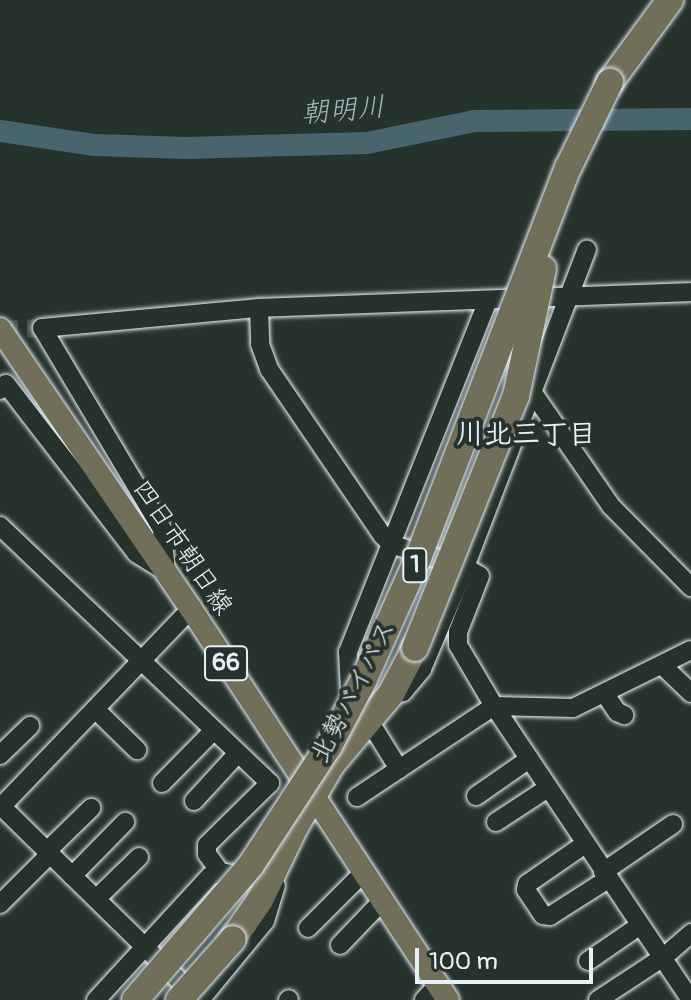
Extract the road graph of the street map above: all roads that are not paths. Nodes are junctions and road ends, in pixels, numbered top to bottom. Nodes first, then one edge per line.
1 (670, 0) edge
2 (610, 82) junction
3 (578, 142) junction
4 (587, 250) dead end
5 (691, 292) edge
6 (569, 299) junction
7 (487, 302) junction
8 (259, 308) junction
9 (0, 329) edge
10 (0, 390) edge
11 (533, 393) junction
12 (0, 526) edge
13 (393, 545) junction
14 (465, 567) junction
15 (166, 572) junction
16 (691, 587) edge
17 (191, 609) junction
18 (691, 650) edge
19 (142, 661) junction
20 (663, 666) junction
21 (350, 690) junction
22 (691, 693) edge
23 (391, 694) junction
24 (605, 694) junction
25 (494, 706) junction
26 (95, 709) junction
27 (624, 715) dead end
28 (368, 719) junction
29 (30, 726) dead end
30 (214, 730) junction
31 (137, 750) dead end
32 (238, 753) junction
33 (0, 755) edge
34 (529, 759) junction
35 (399, 769) junction
36 (162, 783) dead end
37 (309, 786) junction
38 (548, 788) junction
39 (362, 791) dead end
40 (476, 796) dead end
41 (194, 801) dead end
42 (0, 806) edge
43 (91, 808) dead end
44 (125, 822) dead end
45 (496, 822) dead end
46 (673, 824) dead end
47 (585, 844) junction
48 (48, 852) junction
49 (281, 856) junction
50 (139, 857) dead end
51 (364, 872) junction
52 (225, 873) junction
53 (605, 875) junction
54 (72, 876) junction
55 (96, 899) junction
56 (383, 900) junction
57 (0, 904) edge
58 (639, 926) junction
59 (308, 928) dead end
60 (691, 933) edge
61 (340, 945) dead end
62 (145, 947) junction
63 (661, 957) junction
64 (588, 961) dead end
65 (436, 995) edge
66 (96, 1000) edge
67 (115, 1000) edge
68 (135, 1000) edge
69 (179, 1000) edge
70 (200, 1000) edge
71 (598, 1000) edge
72 (691, 1000) edge

1 - 2 highway, 北勢バイパス / 1
2 - 3 highway, 北勢バイパス / 1, bridge
2 - 21 highway, 1, bridge
3 - 23 highway, 1, bridge
3 - 68 highway, 北勢バイパス / 1, bridge
4 - 6 street
5 - 6 street
6 - 7 street
6 - 11 street
7 - 8 street
7 - 13 street
8 - 13 street
8 - 15 street
9 - 15 main road, 四日市朝日線 / 66
10 - 15 street
11 - 14 street
11 - 16 street
12 - 19 street
13 - 14 street
13 - 21 street
14 - 23 street
14 - 25 street
15 - 17 main road, 四日市朝日線 / 66
17 - 19 street
17 - 37 main road, 四日市朝日線 / 66
18 - 20 street
19 - 26 street
19 - 30 street
20 - 22 street
20 - 24 street
21 - 37 highway, 1
23 - 28 highway, 1
24 - 25 street
24 - 27 street
25 - 34 street
25 - 35 street
26 - 31 street
26 - 42 street
28 - 35 street
28 - 37 highway, 1
29 - 33 street
30 - 32 street
30 - 36 street
32 - 41 street
32 - 52 street
34 - 38 street
34 - 40 street
35 - 39 street
37 - 49 highway, 1
37 - 51 main road, 四日市朝日線 / 66
37 - 52 highway, 1
38 - 45 street
38 - 47 street
42 - 48 street
43 - 48 street
44 - 54 street
46 - 53 street
47 - 53 street
47 - 53 street
48 - 54 street
48 - 57 street
49 - 69 highway, 1, bridge
49 - 70 street
50 - 55 street
51 - 56 main road, 四日市朝日線 / 66
51 - 59 street
52 - 62 street
52 - 67 highway, 1
53 - 58 street
54 - 55 street
55 - 62 street
56 - 61 street
56 - 65 main road, 四日市朝日線 / 66
58 - 63 street
58 - 64 street
60 - 63 street
62 - 66 street
62 - 70 street
63 - 71 street
63 - 72 street

